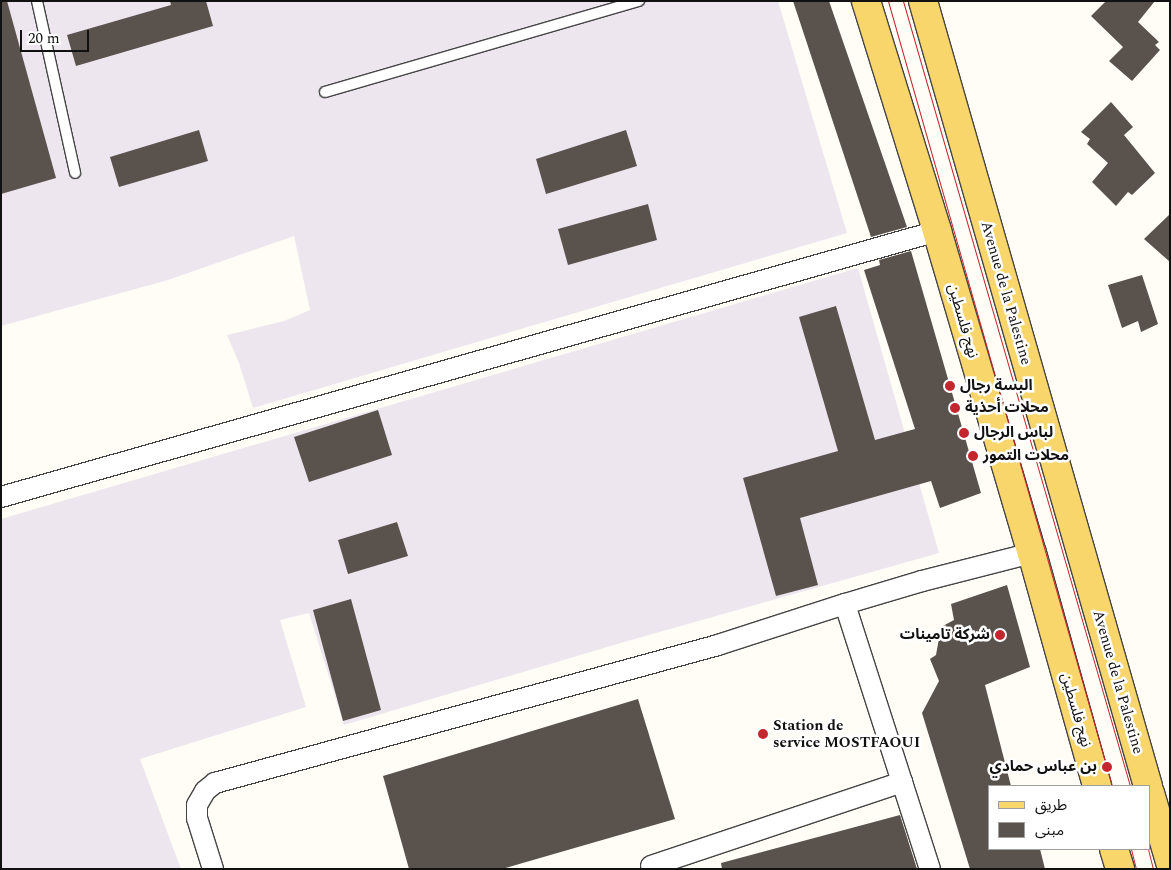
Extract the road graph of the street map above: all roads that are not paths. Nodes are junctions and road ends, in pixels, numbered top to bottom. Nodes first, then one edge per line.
1 (37, 1) edge
2 (639, 1) edge
3 (866, 1) edge
4 (923, 1) edge
5 (325, 92) dead end
6 (75, 173) dead end
7 (937, 231) junction
8 (1, 497) edge
9 (1032, 553) junction
10 (845, 604) junction
11 (902, 782) junction
12 (1097, 785) edge
13 (1148, 785) edge
14 (1151, 796) edge
15 (1114, 850) edge
16 (1170, 862) edge
17 (647, 868) edge
18 (213, 869) edge
19 (930, 869) edge
20 (1120, 869) edge

1 - 6 lane
2 - 5 lane
3 - 7 main road, نهج فلسطين
4 - 13 main road, Avenue de la Palestine
7 - 8 street
7 - 9 main road, نهج فلسطين
9 - 10 street
9 - 12 main road, نهج فلسطين
10 - 11 street
10 - 18 street
11 - 17 street
11 - 19 street
14 - 16 main road
15 - 20 main road

